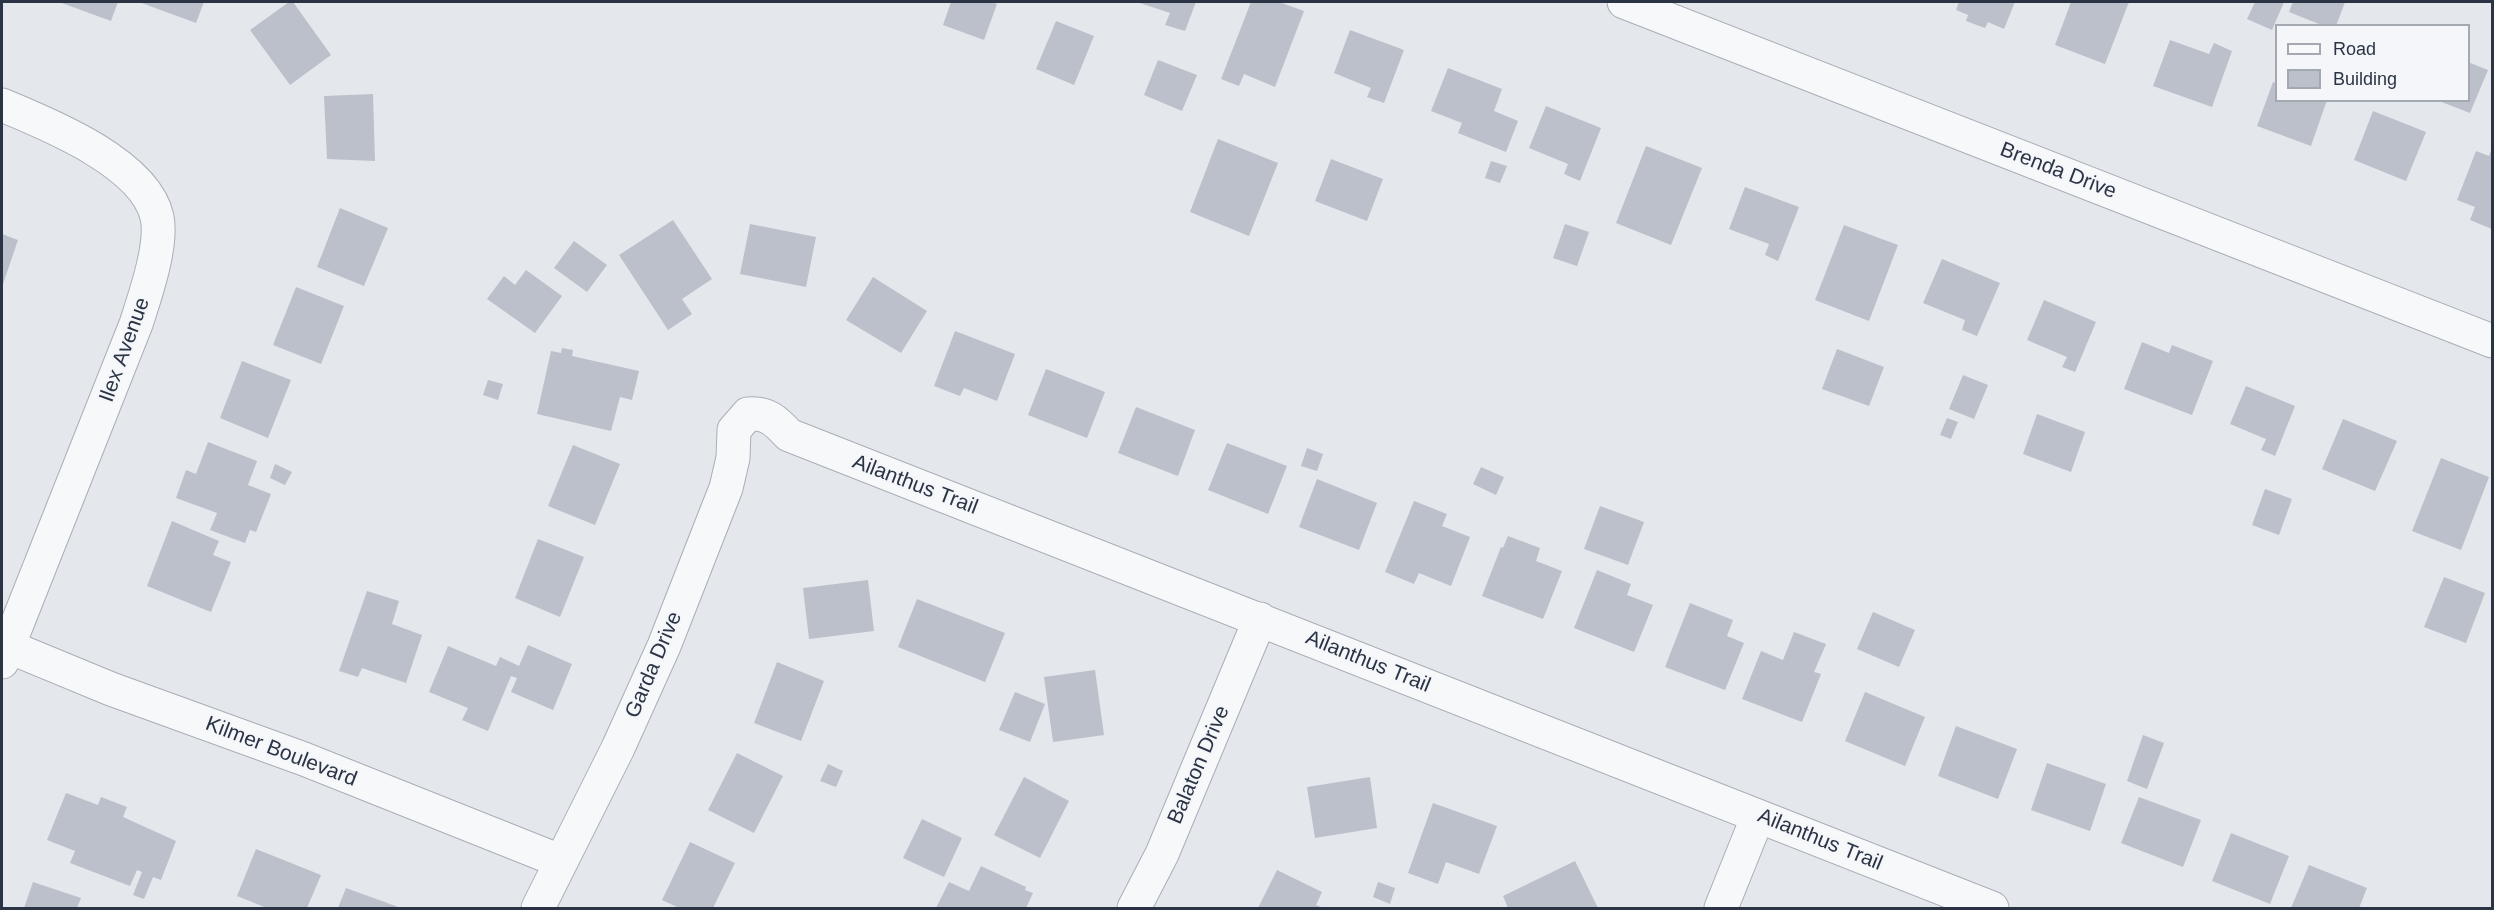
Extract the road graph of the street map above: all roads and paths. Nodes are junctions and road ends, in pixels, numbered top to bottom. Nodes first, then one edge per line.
1 (1624, 2) edge
2 (2, 105) edge
3 (2493, 341) edge
4 (748, 414) joint
5 (1260, 619) junction
6 (4, 651) edge
7 (1758, 816) junction
8 (560, 861) junction
9 (538, 909) edge
10 (1134, 909) edge
11 (1721, 909) edge
12 (1992, 909) edge

1 - 3 street, Brenda Drive
2 - 6 street, Ilex Avenue
4 - 5 street, Ailanthus Trail
4 - 8 street, Garda Drive
5 - 7 street, Ailanthus Trail
5 - 10 street, Balaton Drive
6 - 8 street, Kilmer Boulevard
7 - 11 street
7 - 12 street, Ailanthus Trail
8 - 9 street, Garda Drive

